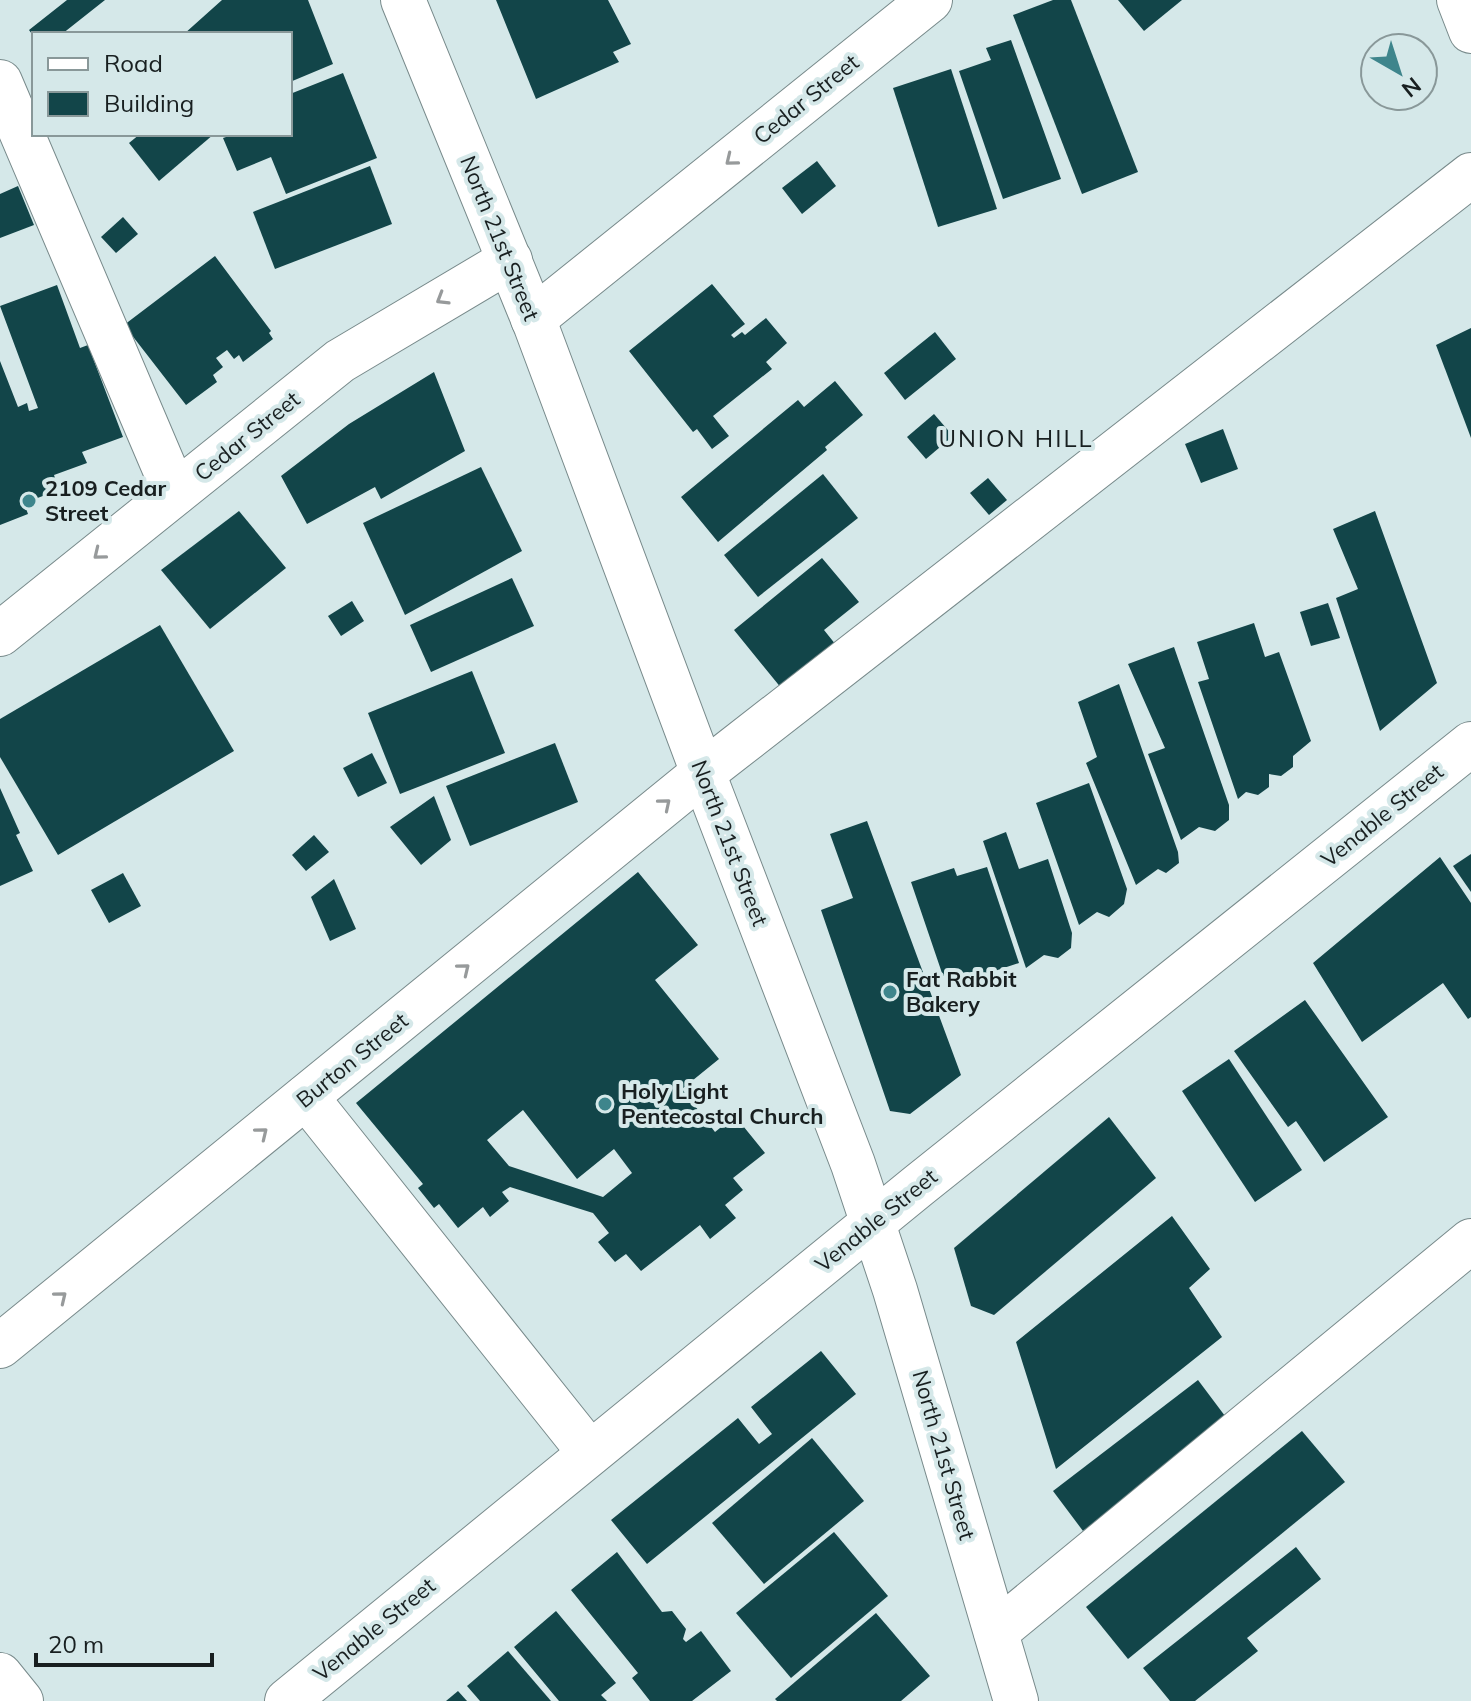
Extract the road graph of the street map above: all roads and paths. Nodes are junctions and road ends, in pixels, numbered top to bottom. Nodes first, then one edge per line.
1 (403, 0) edge
2 (1459, 0) edge
3 (924, 2) edge
4 (1471, 31) edge
5 (4, 104) edge
6 (1471, 175) edge
7 (510, 260) junction
8 (533, 319) junction
9 (175, 493) junction
10 (0, 634) edge
11 (1471, 744) edge
12 (703, 773) junction
13 (306, 1097) junction
14 (873, 1222) junction
15 (1471, 1241) edge
16 (0, 1346) edge
17 (590, 1453) junction
18 (996, 1632) junction
19 (0, 1675) edge
20 (21, 1701) edge
21 (287, 1701) edge
22 (1016, 1701) edge

1 - 7 street, North 21st Street
2 - 4 street
3 -> 8 street, Cedar Street
5 - 9 street
6 - 12 street, Burton Street
7 - 8 street, North 21st Street
7 -> 9 street, Cedar Street
8 - 12 street, North 21st Street
9 -> 10 street, Cedar Street
11 - 14 street, Venable Street
13 -> 12 street, Burton Street
12 - 14 street, North 21st Street
16 -> 13 street, Burton Street
13 - 17 street
14 - 17 street, Venable Street
14 - 18 street, North 21st Street
15 - 18 street
17 - 21 street, Venable Street
18 - 22 street, North 21st Street
19 - 20 street

